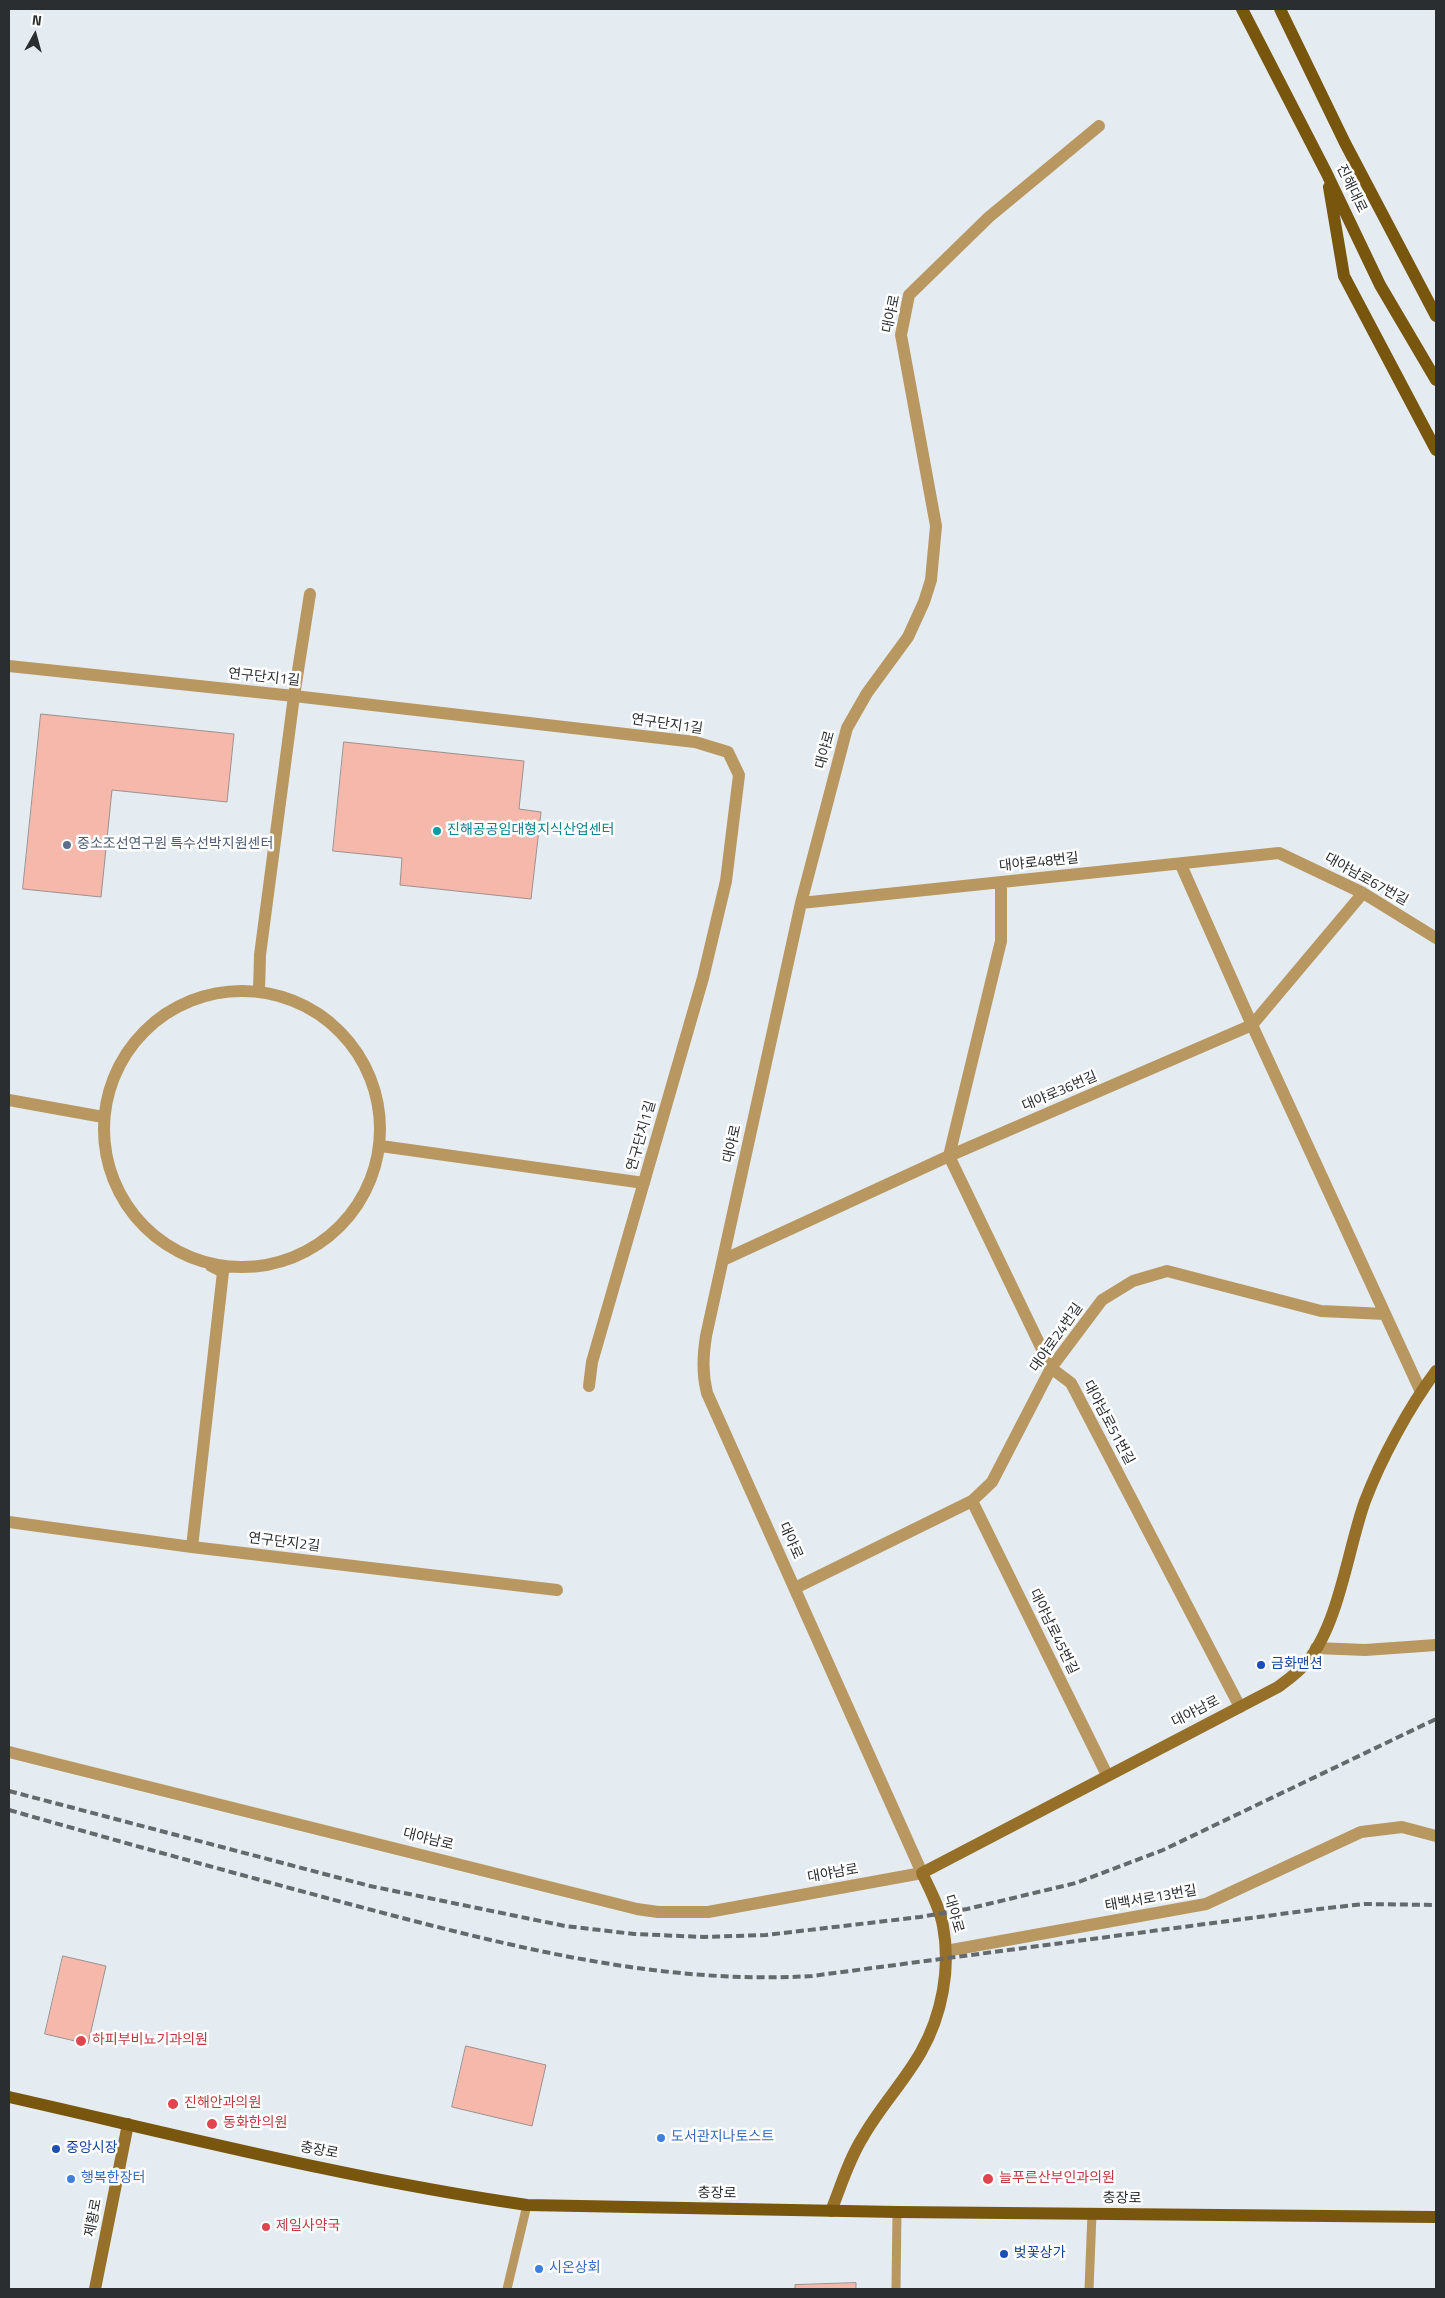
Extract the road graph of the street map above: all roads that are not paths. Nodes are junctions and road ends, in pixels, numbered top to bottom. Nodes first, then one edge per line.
1 (1241, 9) edge
2 (1280, 9) edge
3 (1100, 126) dead end
4 (1326, 172) junction
5 (1434, 312) edge
6 (1436, 380) edge
7 (1436, 450) edge
8 (310, 594) dead end
9 (9, 666) edge
10 (294, 696) junction
11 (1279, 853) joint
12 (1181, 864) junction
13 (1001, 882) junction
14 (1363, 892) junction
15 (801, 903) junction
16 (1436, 938) edge
17 (259, 991) junction
18 (1252, 1025) junction
19 (9, 1100) edge
20 (103, 1117) junction
21 (381, 1146) junction
22 (949, 1156) junction
23 (644, 1183) junction
24 (723, 1260) junction
25 (205, 1263) junction
26 (1385, 1314) junction
27 (1051, 1368) junction
28 (1436, 1371) edge
29 (589, 1386) dead end
30 (1421, 1392) junction
31 (972, 1502) junction
32 (9, 1522) edge
33 (192, 1547) junction
34 (795, 1588) junction
35 (557, 1590) dead end
36 (1436, 1645) edge
37 (1316, 1648) junction
38 (1240, 1707) junction
39 (9, 1752) edge
40 (1107, 1775) junction
41 (1436, 1836) edge
42 (922, 1873) junction
43 (946, 1951) junction
44 (9, 2097) edge
45 (128, 2124) junction
46 (527, 2205) junction
47 (831, 2210) junction
48 (896, 2212) junction
49 (1092, 2214) junction
50 (1436, 2217) edge
51 (95, 2289) edge
52 (507, 2289) edge
53 (896, 2289) edge
54 (1089, 2289) edge

1 - 4 main road, 진해대로
2 - 5 main road, 진해대로
3 - 15 street, 대야로
4 - 6 main road, 진해대로
4 - 7 main road
8 - 10 street
9 - 10 street, 연구단지1길
10 - 17 street
10 - 23 street, 연구단지1길
11 - 12 street, 대야로48번길
11 - 14 street, 대야남로67번길
12 - 13 street, 대야로48번길
12 - 18 street
13 - 15 street, 대야로48번길
13 - 22 street
14 - 16 street, 대야남로67번길
14 - 18 street, 대야로36번길
15 - 24 street, 대야로
17 - 20 street
17 - 21 street
18 - 22 street, 대야로36번길
18 - 26 street
19 - 20 street
20 - 25 street
21 - 23 street
21 - 25 street
22 - 24 street, 대야로36번길
22 - 27 street, 대야남로51번길
23 - 29 street, 연구단지1길
24 - 34 street, 대야로
25 - 33 street
26 - 27 street, 대야로24번길
26 - 30 street
27 - 31 street, 대야로24번길
27 - 38 street, 대야남로51번길
28 - 30 street, 대야남로
30 - 37 street, 대야남로
31 - 34 street, 대야로24번길
31 - 40 street, 대야남로45번길
32 - 33 street, 연구단지2길
33 - 35 street, 연구단지2길
34 - 42 street, 대야로
36 - 37 street
37 - 38 street, 대야남로
38 - 40 street, 대야남로
39 - 42 street, 대야남로
40 - 42 street, 대야남로
41 - 43 street, 태백서로13번길
42 - 43 street, 대야로
43 - 47 street, 대야로
44 - 45 main road, 충장로
45 - 46 main road, 충장로
45 - 51 street, 제황로
46 - 47 main road, 충장로
46 - 52 lane
47 - 48 main road, 충장로
48 - 49 main road, 충장로
48 - 53 lane
49 - 50 main road, 충장로
49 - 54 lane

